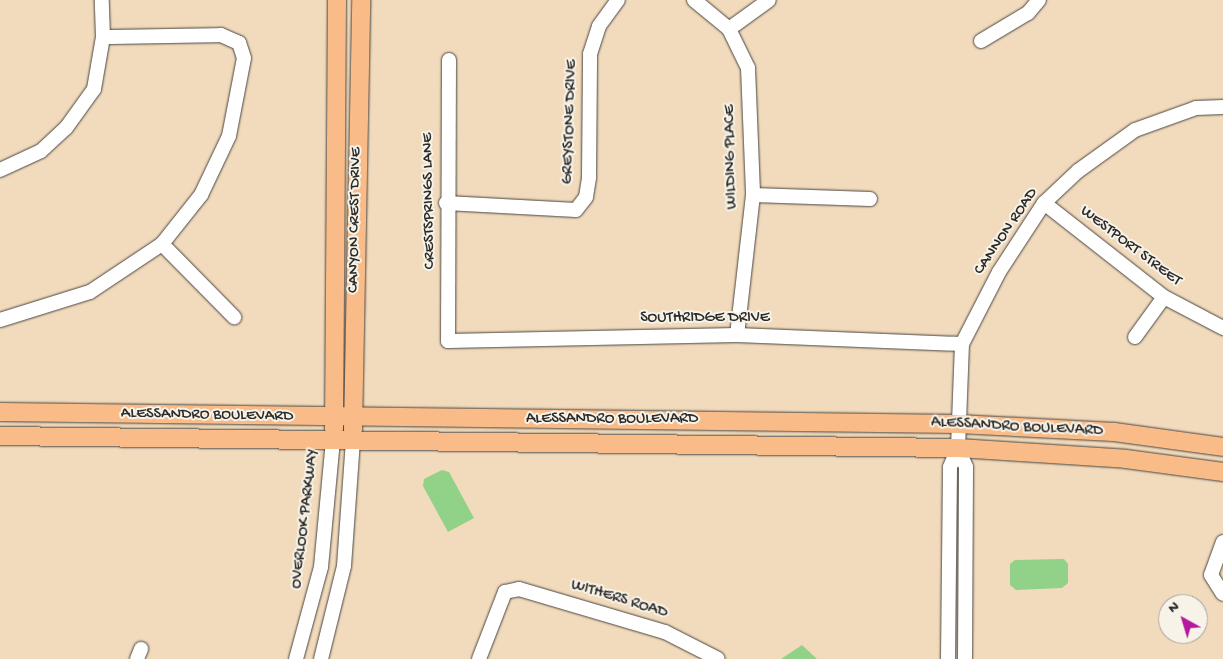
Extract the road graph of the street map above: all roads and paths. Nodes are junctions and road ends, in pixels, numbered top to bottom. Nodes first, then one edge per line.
1 (102, 0) edge
2 (337, 0) edge
3 (361, 0) edge
4 (618, 0) edge
5 (694, 0) edge
6 (769, 0) edge
7 (1039, 0) edge
8 (729, 29) junction
9 (103, 37) junction
10 (981, 41) dead end
11 (449, 60) dead end
12 (1223, 107) edge
13 (0, 170) edge
14 (753, 195) junction
15 (870, 199) dead end
16 (446, 203) junction
17 (1044, 203) junction
18 (162, 244) junction
19 (1164, 297) junction
20 (234, 317) dead end
21 (0, 320) edge
22 (1223, 328) edge
23 (738, 335) junction
24 (1135, 337) dead end
25 (448, 341) joint
26 (962, 344) junction
27 (0, 412) edge
28 (334, 418) junction
29 (354, 419) junction
30 (958, 424) junction
31 (0, 436) edge
32 (333, 440) junction
33 (353, 440) junction
34 (1223, 447) edge
35 (958, 448) junction
36 (1223, 472) edge
37 (1223, 542) edge
38 (1223, 594) edge
39 (296, 659) edge
40 (321, 659) edge
41 (478, 659) edge
42 (718, 659) edge
43 (948, 659) edge
44 (965, 659) edge

1 - 9 street
2 - 28 main road, CANYON CREST DRIVE
3 - 29 main road, CANYON CREST DRIVE
4 - 16 street, GREYSTONE DRIVE
5 - 8 street, WILDING PLACE
6 - 8 street
7 - 10 street
8 - 14 street, WILDING PLACE
9 - 13 street
9 - 18 street
11 - 16 street, CRESTSPRINGS LANE
12 - 17 street, CANNON ROAD
14 - 15 street
14 - 23 street, WILDING PLACE
16 - 25 street, CRESTSPRINGS LANE
17 - 19 street, WESTPORT STREET
17 - 26 street, CANNON ROAD
18 - 20 street
18 - 21 street
19 - 22 street, WESTPORT STREET
19 - 24 street
23 - 25 street, SOUTHRIDGE DRIVE
23 - 26 street, SOUTHRIDGE DRIVE
26 - 30 street, CANNON ROAD
27 - 28 main road, ALESSANDRO BOULEVARD
28 - 29 main road, ALESSANDRO BOULEVARD
28 - 32 main road, CANYON CREST DRIVE
29 - 30 main road, ALESSANDRO BOULEVARD
29 - 33 main road, CANYON CREST DRIVE
30 - 34 main road, ALESSANDRO BOULEVARD
30 - 35 street, CANNON ROAD
31 - 32 main road, ALESSANDRO BOULEVARD
32 - 33 main road, ALESSANDRO BOULEVARD
32 - 39 street, OVERLOOK PARKWAY
33 - 35 main road, ALESSANDRO BOULEVARD
33 - 40 street
35 - 36 main road, ALESSANDRO BOULEVARD
35 - 43 street, CANNON ROAD
35 - 44 street, CANNON ROAD
37 - 38 street
41 - 42 street, WITHERS ROAD

